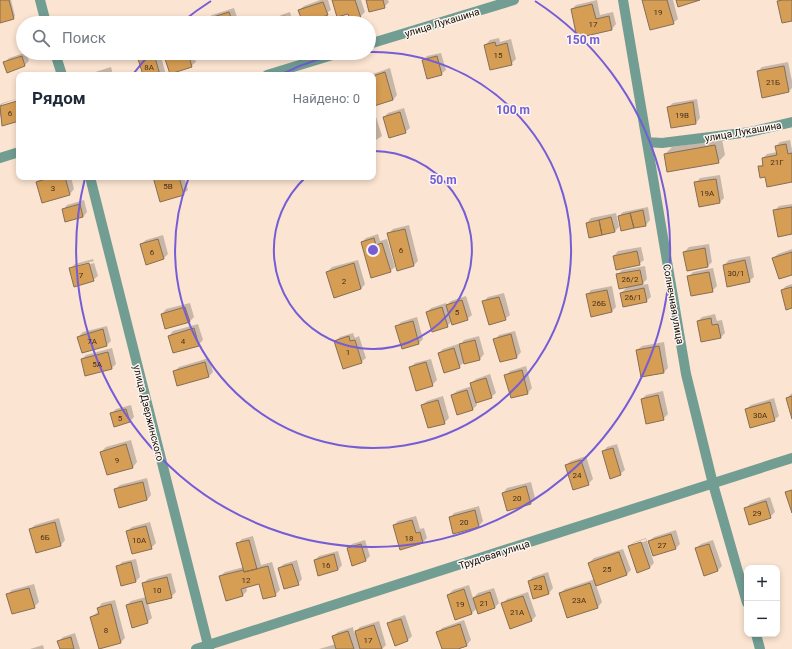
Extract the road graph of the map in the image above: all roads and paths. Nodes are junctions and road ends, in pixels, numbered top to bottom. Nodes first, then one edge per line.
1 (40, 0) edge
2 (514, 0) edge
3 (623, 0) edge
4 (44, 16) edge
5 (376, 42) edge
6 (57, 60) edge
7 (316, 60) edge
8 (61, 72) edge
9 (277, 72) edge
10 (792, 122) edge
11 (647, 142) junction
12 (16, 153) edge
13 (0, 158) edge
14 (91, 180) edge
15 (792, 458) edge
16 (713, 484) junction
17 (746, 601) edge
18 (757, 637) edge
19 (208, 647) edge
20 (196, 649) edge
21 (760, 649) edge

1 - 4 street
2 - 5 street, улица Лукашина
3 - 11 street, Солнечная улица
6 - 8 street
7 - 9 street
10 - 11 street, улица Лукашина
11 - 16 street, Солнечная улица
12 - 13 street
14 - 19 street, улица Дзержинского
15 - 16 street, Трудовая улица
16 - 17 street, Солнечная улица
16 - 19 street, Трудовая улица
18 - 21 street
19 - 20 street, Трудовая улица

